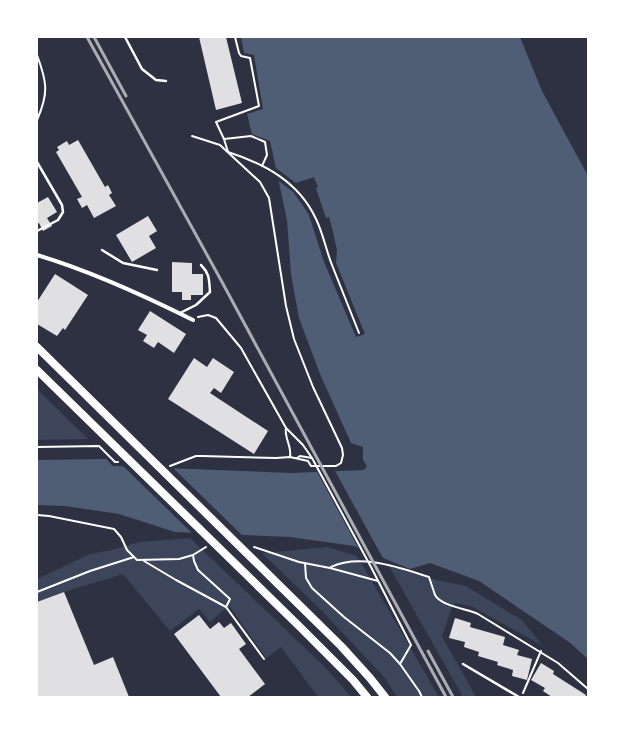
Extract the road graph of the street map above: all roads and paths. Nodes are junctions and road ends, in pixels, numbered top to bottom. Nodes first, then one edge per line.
1 (125, 37) edge
2 (235, 37) edge
3 (37, 55) edge
4 (166, 81) dead end
5 (37, 120) edge
6 (192, 136) dead end
7 (224, 139) junction
8 (228, 152) junction
9 (37, 162) edge
10 (262, 166) junction
11 (37, 231) edge
12 (102, 250) dead end
13 (37, 254) edge
14 (201, 265) dead end
15 (157, 270) dead end
16 (180, 314) junction
17 (193, 320) joint
18 (359, 333) dead end
19 (37, 347) edge
20 (37, 370) edge
21 (286, 428) junction
22 (297, 458) junction
23 (312, 458) junction
24 (37, 515) edge
25 (193, 555) dead end
26 (144, 560) dead end
27 (305, 564) dead end
28 (378, 581) junction
29 (37, 592) edge
30 (226, 607) junction
31 (541, 651) junction
32 (264, 660) dead end
33 (400, 664) junction
34 (463, 664) dead end
35 (588, 689) edge
36 (367, 697) edge
37 (385, 697) edge
38 (422, 697) edge
39 (520, 697) edge

1 - 4 lane
2 - 7 path
3 - 5 path
6 - 8 path
7 - 8 path
7 - 10 path
8 - 10 path
8 - 22 path
9 - 11 lane
10 - 18 path
12 - 15 lane
13 - 16 street
14 - 16 lane
16 - 17 street
17 - 21 path
19 - 37 main road
20 - 36 main road
21 - 22 path
21 - 23 path
22 - 23 path
23 - 28 path
24 - 29 path
25 - 30 path
26 - 30 path
27 - 33 path
28 - 31 path
28 - 33 path
30 - 32 path
31 - 35 path
31 - 39 path
33 - 38 path
34 - 39 lane

